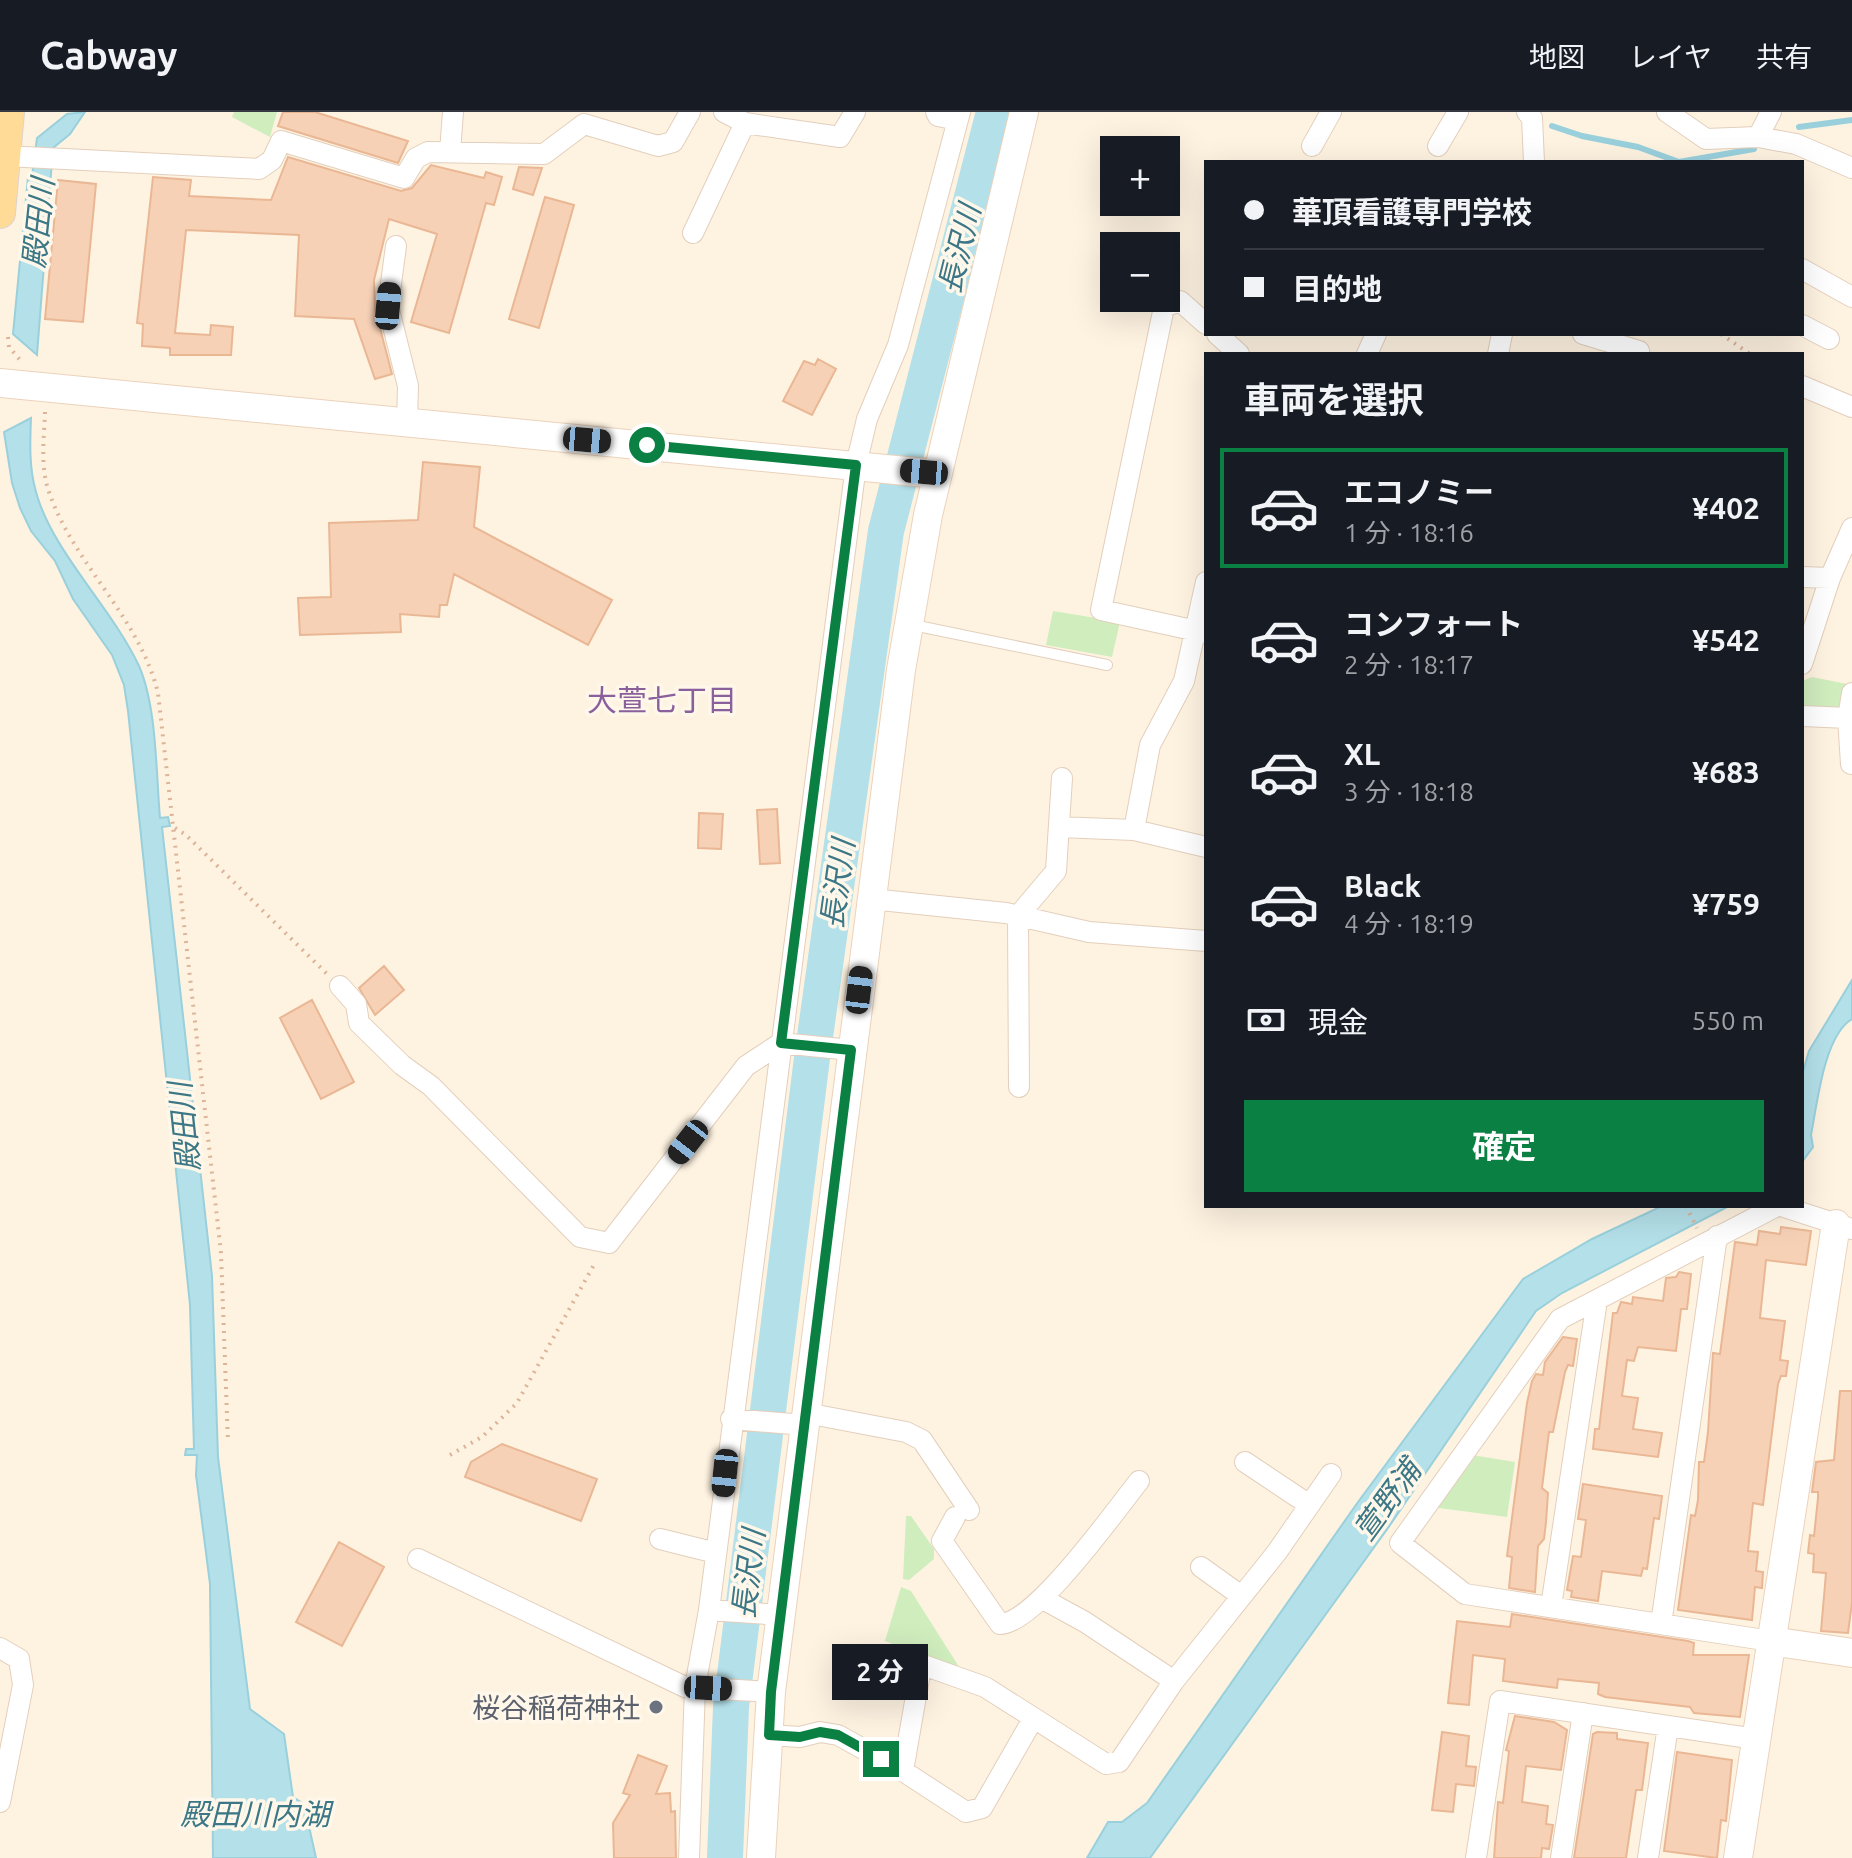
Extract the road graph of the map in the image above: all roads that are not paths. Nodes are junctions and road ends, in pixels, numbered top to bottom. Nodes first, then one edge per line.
1 (9, 112) edge
2 (453, 112) edge
3 (690, 112) edge
4 (724, 112) edge
5 (855, 112) edge
6 (936, 112) edge
7 (1024, 112) edge
8 (1331, 112) edge
9 (1458, 112) edge
10 (1527, 112) edge
11 (1667, 112) edge
12 (1771, 112) edge
13 (958, 116) edge
14 (745, 123) junction
15 (1758, 137) junction
16 (1312, 146) dead end
17 (1438, 146) dead end
18 (450, 152) junction
19 (16, 156) junction
20 (1534, 160) edge
21 (1852, 168) edge
22 (0, 213) edge
23 (693, 233) dead end
24 (396, 246) dead end
25 (1804, 270) edge
26 (1852, 297) edge
27 (1204, 322) edge
28 (1804, 326) edge
29 (1219, 336) edge
30 (1590, 336) edge
31 (1829, 339) dead end
32 (1639, 351) dead end
33 (1237, 352) edge
34 (0, 383) edge
35 (1804, 387) edge
36 (1852, 407) edge
37 (407, 423) junction
38 (862, 466) junction
39 (930, 473) junction
40 (1852, 528) edge
41 (1804, 577) edge
42 (1830, 578) junction
43 (1204, 602) edge
44 (909, 624) junction
45 (1201, 632) edge
46 (1804, 658) edge
47 (1107, 665) dead end
48 (1852, 693) edge
49 (1804, 716) edge
50 (1848, 718) junction
51 (1851, 764) edge
52 (1062, 778) dead end
53 (1059, 827) junction
54 (1134, 830) junction
55 (1204, 847) edge
56 (871, 899) junction
57 (1018, 916) junction
58 (1204, 941) edge
59 (340, 986) road end
60 (784, 1043) junction
61 (846, 1050) junction
62 (1019, 1087) dead end
63 (1774, 1208) edge
64 (1785, 1208) edge
65 (1844, 1227) edge
66 (1708, 1234) junction
67 (1597, 1300) junction
68 (736, 1419) junction
69 (802, 1421) junction
70 (1245, 1462) dead end
71 (1331, 1474) dead end
72 (1139, 1481) dead end
73 (1308, 1504) junction
74 (660, 1539) dead end
75 (716, 1553) junction
76 (418, 1559) dead end
77 (1201, 1567) dead end
78 (1240, 1595) junction
79 (1043, 1599) junction
80 (1551, 1607) junction
81 (716, 1610) junction
82 (776, 1615) junction
83 (1661, 1624) junction
84 (1771, 1641) junction
85 (0, 1648) edge
86 (1852, 1653) edge
87 (1174, 1681) junction
88 (702, 1688) junction
89 (765, 1691) junction
90 (1583, 1713) junction
91 (1033, 1719) junction
92 (1668, 1726) junction
93 (769, 1735) junction
94 (1756, 1739) junction
95 (903, 1771) junction
96 (0, 1802) edge
97 (689, 1858) edge
98 (761, 1858) edge
99 (1476, 1858) edge
100 (1561, 1858) edge
101 (1648, 1858) edge
102 (1738, 1858) edge

1 - 19 main road
2 - 18 street
3 - 18 street
4 - 14 street
5 - 14 street
6 - 13 street
7 - 39 street
8 - 16 street
9 - 17 street
10 - 20 street
11 - 15 street
12 - 15 street
13 - 38 street
14 - 23 street
15 - 21 street
18 - 19 street
19 - 22 main road
24 - 37 street
25 - 26 street
27 - 45 street
28 - 31 street
29 - 33 street
30 - 32 street
34 - 37 street
35 - 36 street
37 - 38 street
38 - 39 street
38 - 60 street
39 - 44 street
40 - 42 street
41 - 42 street
42 - 46 street
43 - 45 street
44 - 47 lane
44 - 56 street
45 - 54 street
48 - 50 street
49 - 50 street
50 - 51 street
52 - 53 street
53 - 54 street
53 - 57 street
54 - 55 street
56 - 57 street
56 - 61 street
57 - 58 street
57 - 62 street
59 - 60 street
60 - 61 street
60 - 68 street
61 - 69 street
63 - 66 street
64 - 65 street
65 - 84 street
66 - 67 street
66 - 83 street
67 - 80 street
67 - 80 street
68 - 69 street
68 - 75 street
69 - 79 street
69 - 82 street
70 - 73 street
71 - 73 street
72 - 79 street
73 - 78 street
74 - 75 street
75 - 81 street
76 - 88 street
77 - 78 street
78 - 87 street
79 - 87 street
80 - 83 street
81 - 82 street
81 - 88 street
82 - 89 street
83 - 84 street
84 - 86 street
84 - 94 street
85 - 96 street
87 - 91 street
88 - 89 street
88 - 97 street
89 - 93 street
90 - 92 street
90 - 99 street
90 - 100 street
91 - 95 street
91 - 95 street
92 - 94 street
92 - 101 street
93 - 95 street
93 - 98 street
94 - 102 street

